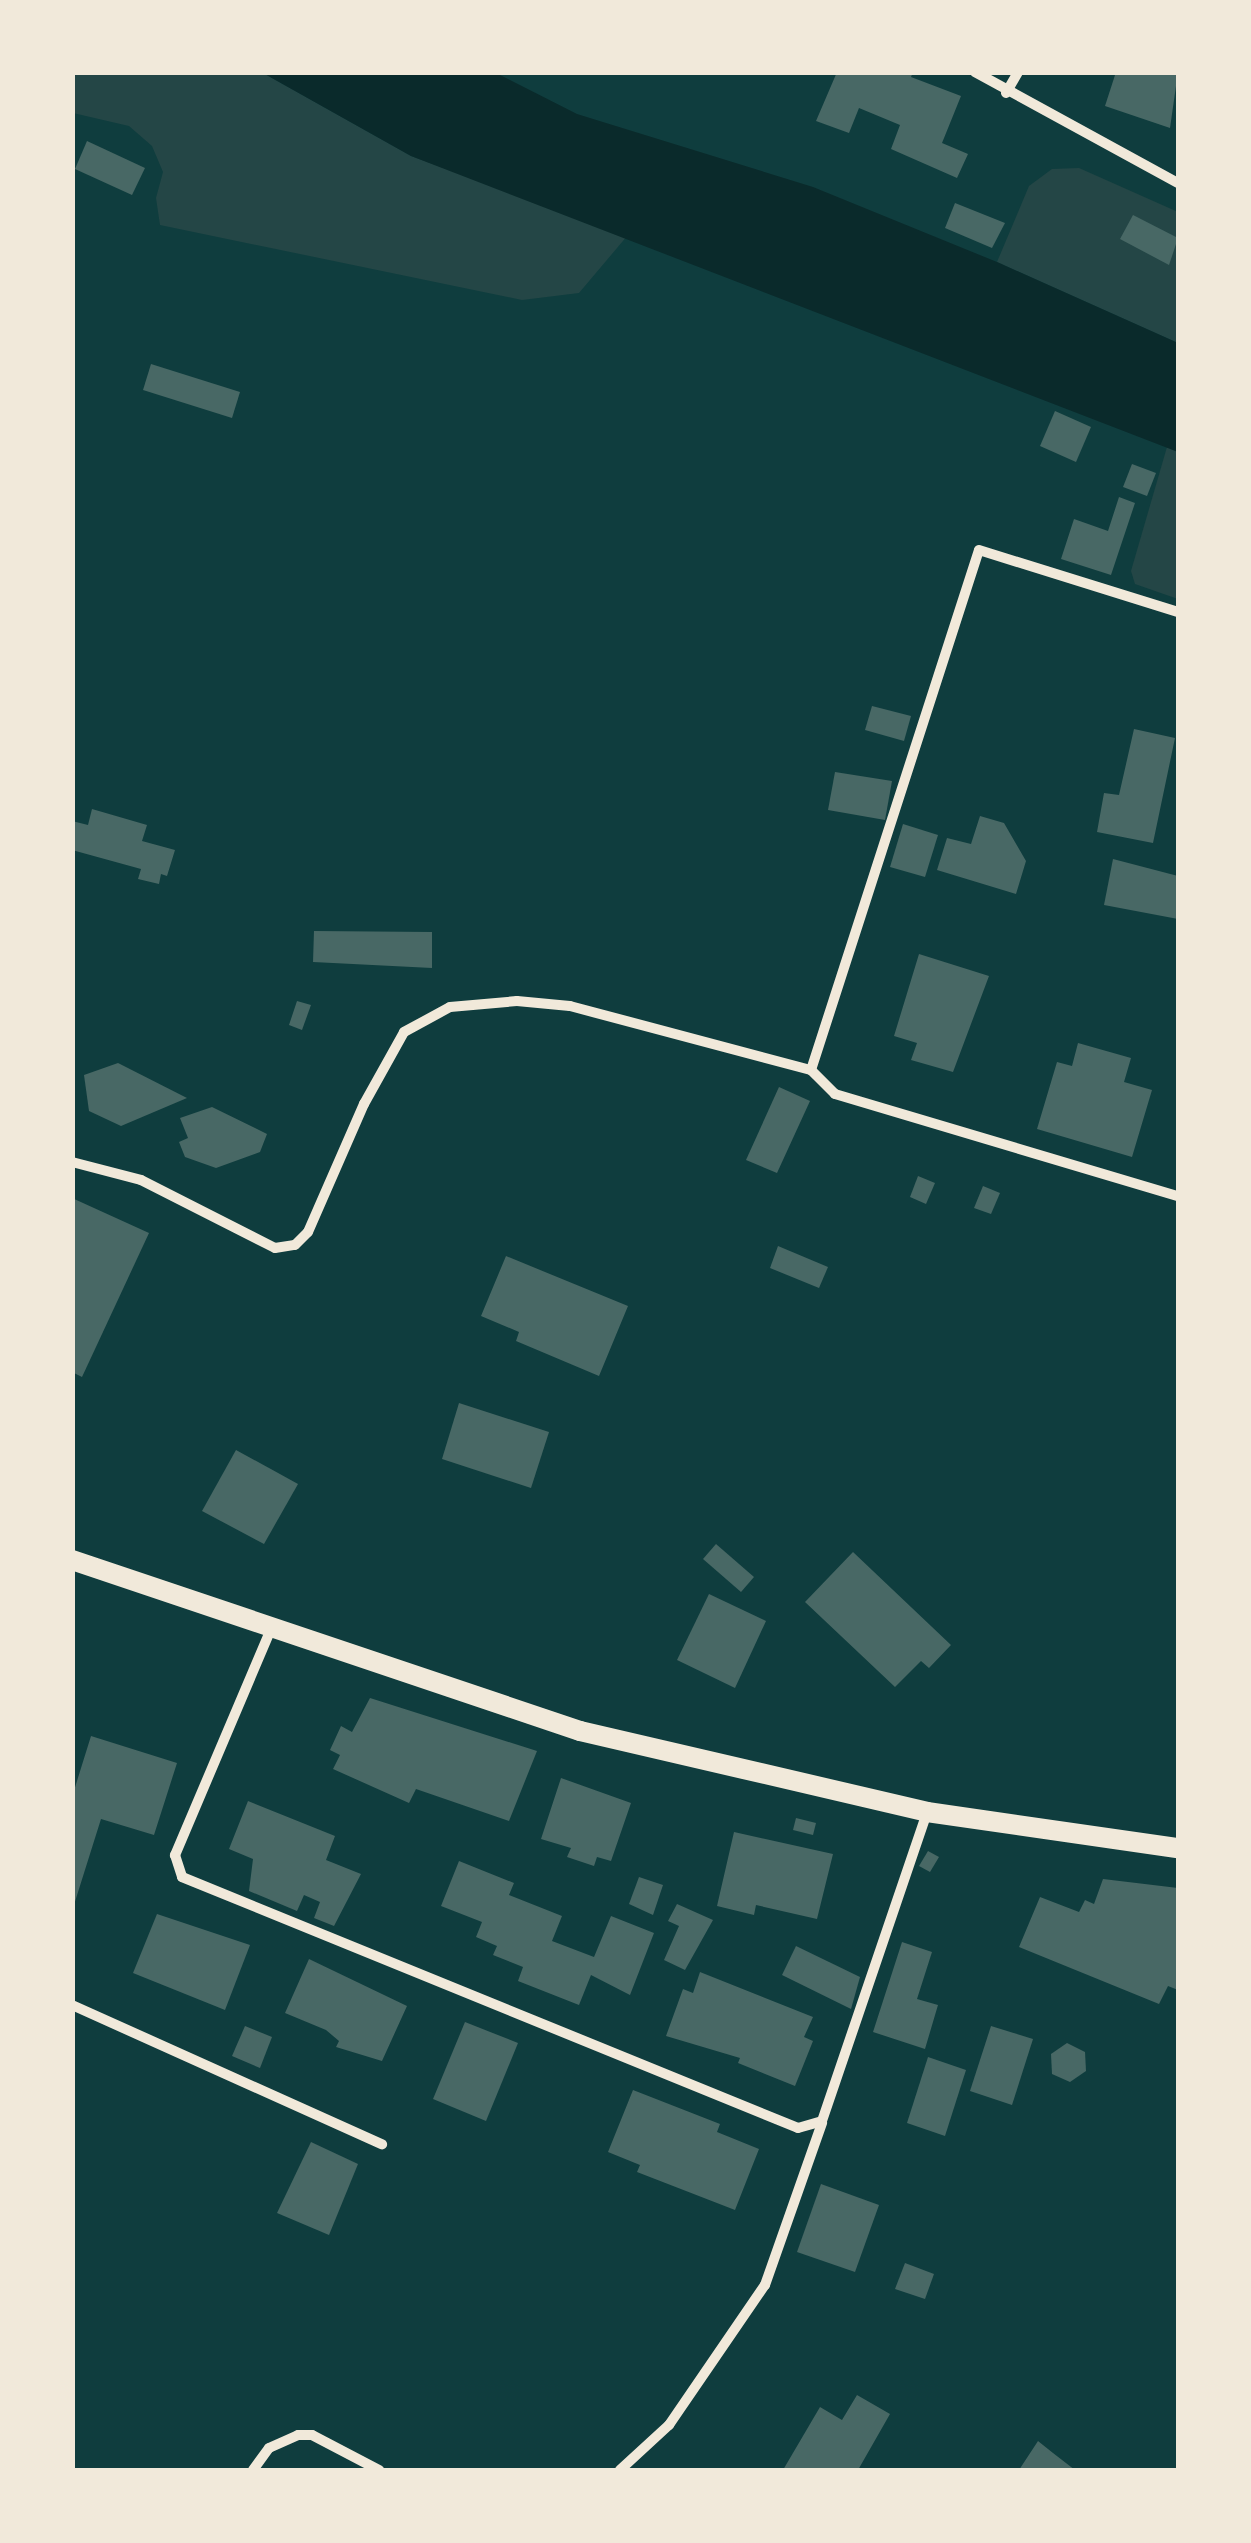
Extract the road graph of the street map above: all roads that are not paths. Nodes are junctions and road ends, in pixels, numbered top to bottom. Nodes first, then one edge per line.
1 (975, 72) edge
2 (1018, 72) edge
3 (1006, 93) junction
4 (1178, 184) edge
5 (1178, 612) edge
6 (811, 1070) junction
7 (72, 1162) edge
8 (1178, 1196) edge
9 (72, 1560) edge
10 (271, 1629) junction
11 (927, 1812) junction
12 (1178, 1848) edge
13 (72, 2005) edge
14 (822, 2122) junction
15 (382, 2144) dead end
16 (253, 2470) edge
17 (379, 2470) edge
18 (620, 2470) edge

1 - 3 street
2 - 3 street
3 - 4 street
5 - 6 street
6 - 7 street
6 - 8 street
9 - 10 main road
10 - 11 main road
10 - 14 street
11 - 12 main road
11 - 14 street
13 - 15 street
14 - 18 street
16 - 17 street

